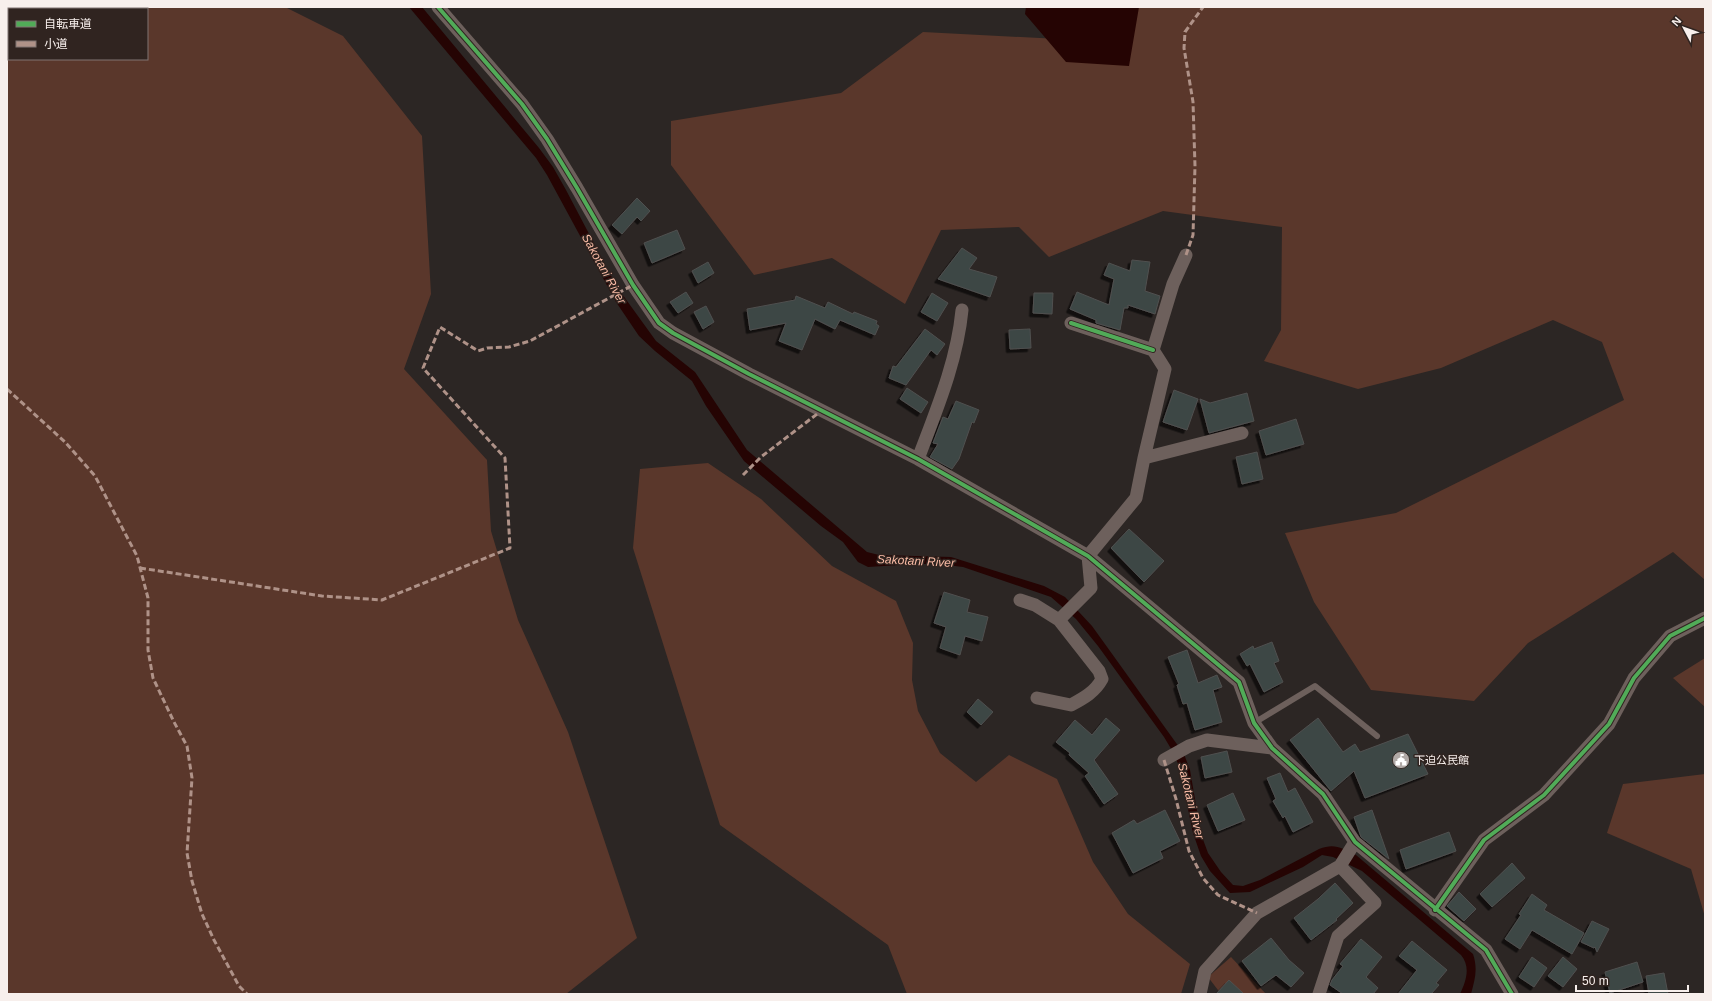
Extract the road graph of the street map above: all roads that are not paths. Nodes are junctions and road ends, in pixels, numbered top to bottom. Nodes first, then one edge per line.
1 (438, 7) edge
2 (1186, 254) dead end
3 (962, 310) dead end
4 (1071, 323) dead end
5 (1153, 350) junction
6 (1242, 433) dead end
7 (1144, 458) junction
8 (918, 459) junction
9 (1088, 556) junction
10 (1020, 600) dead end
11 (1061, 618) junction
12 (1705, 618) edge
13 (1037, 698) dead end
14 (1254, 722) junction
15 (1377, 736) dead end
16 (1272, 748) junction
17 (1167, 758) dead end
18 (1352, 846) junction
19 (1340, 866) junction
20 (1435, 910) junction
21 (1200, 994) edge
22 (1319, 994) edge
23 (1512, 994) edge

1 - 8 street
2 - 5 street
3 - 8 street
4 - 5 street
5 - 7 street
6 - 7 street
7 - 9 street
8 - 9 street
9 - 11 street
9 - 14 street
10 - 11 street
11 - 13 street
12 - 20 street
14 - 15 lane
14 - 16 street
16 - 17 street
16 - 18 street
18 - 19 street
18 - 20 street
19 - 21 street
19 - 22 street
20 - 23 street

